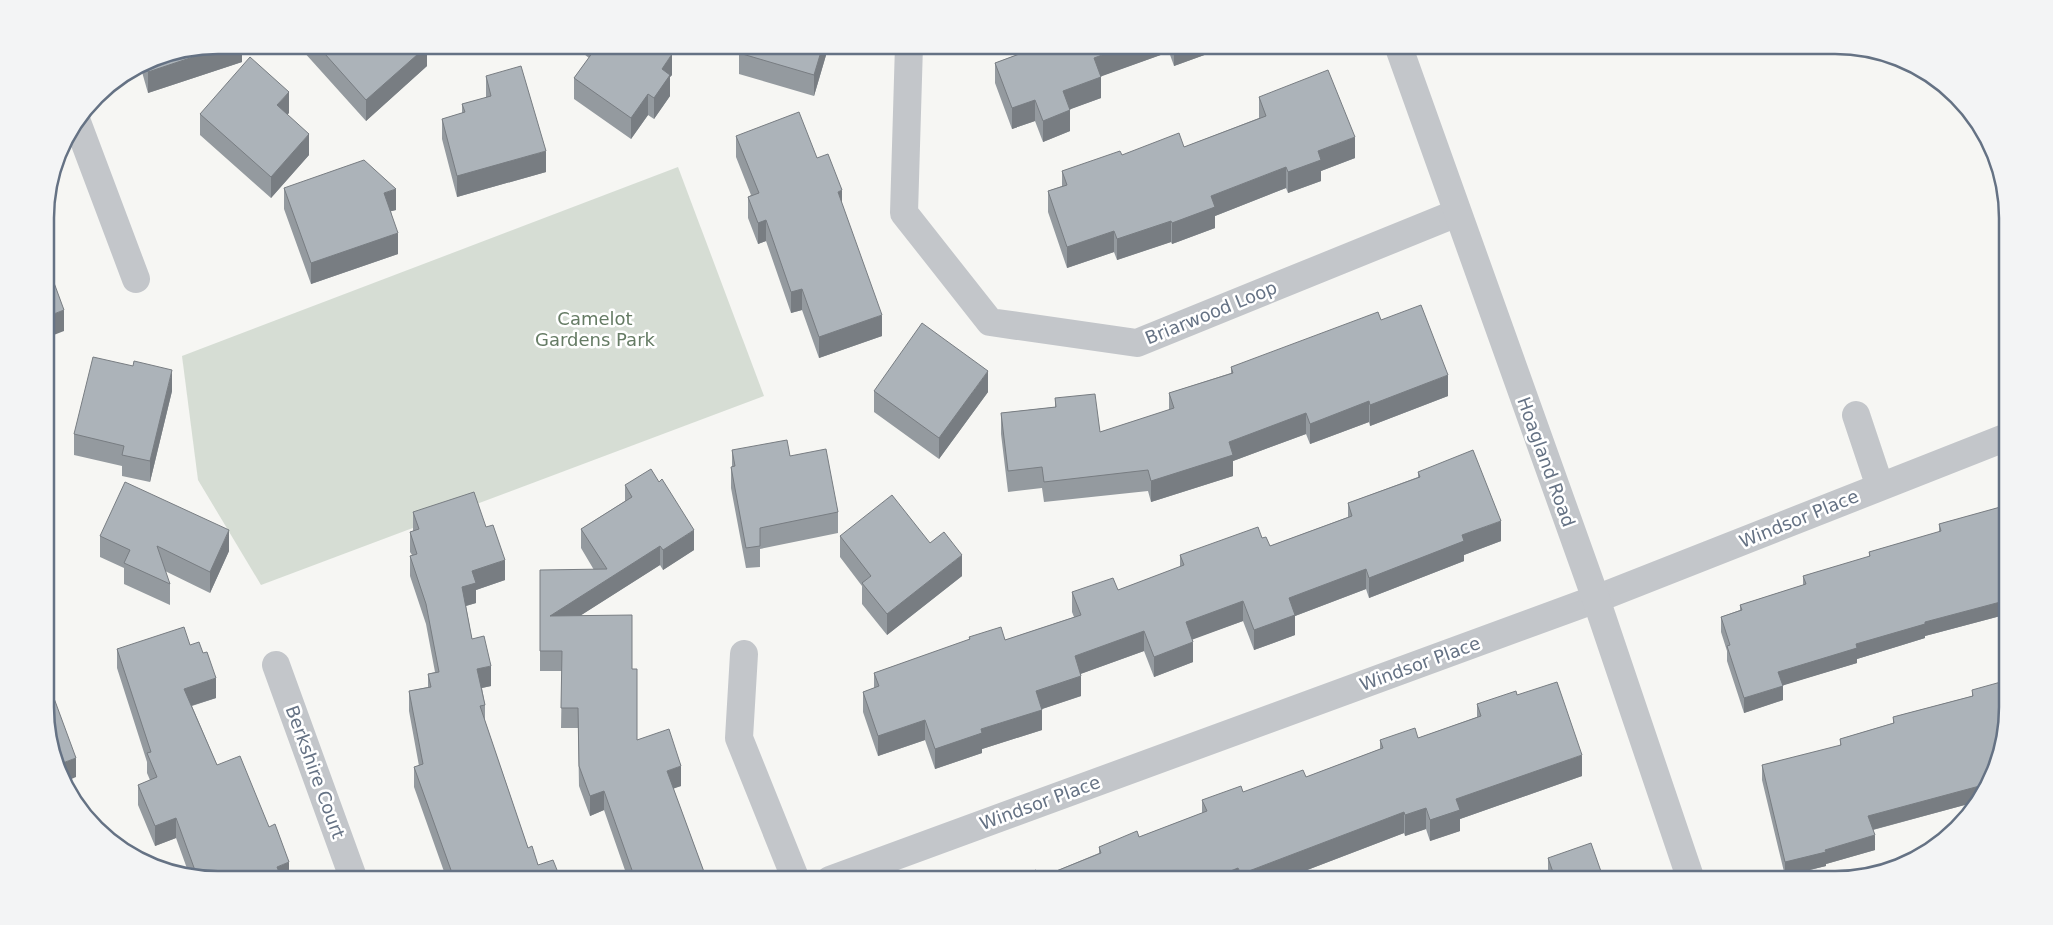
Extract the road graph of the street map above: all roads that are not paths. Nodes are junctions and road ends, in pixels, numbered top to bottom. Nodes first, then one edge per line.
1 (909, 54) edge
2 (1401, 54) edge
3 (80, 129) edge
4 (1457, 213) junction
5 (136, 279) dead end
6 (1856, 415) dead end
7 (1999, 440) edge
8 (1880, 487) junction
9 (1596, 599) junction
10 (744, 654) dead end
11 (276, 665) dead end
12 (351, 871) edge
13 (792, 871) edge
14 (855, 871) edge
15 (1688, 871) edge

1 - 4 street, Briarwood Loop
2 - 4 street, Hoagland Road
3 - 5 street
4 - 9 street, Hoagland Road
6 - 8 street
7 - 8 street, Windsor Place
8 - 9 street, Windsor Place
9 - 14 street, Windsor Place
9 - 15 street, Hoagland Road
10 - 13 street
11 - 12 street, Berkshire Court

